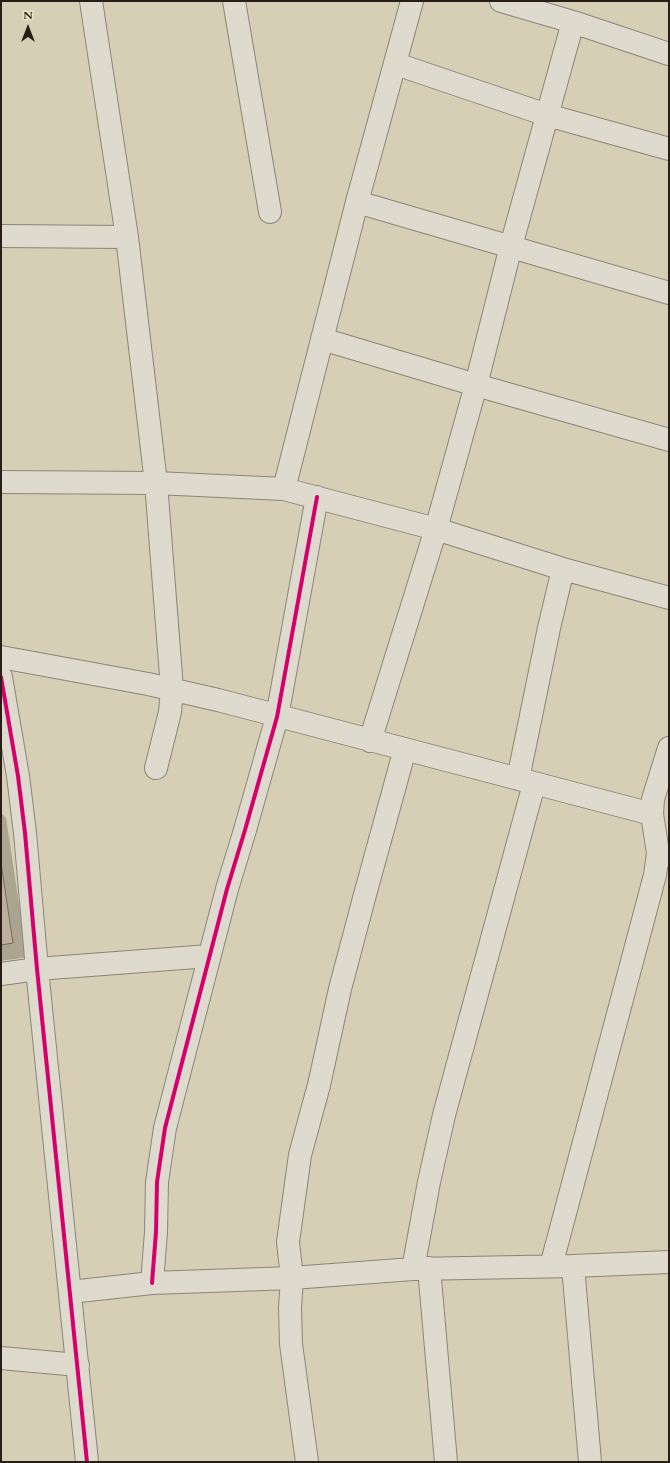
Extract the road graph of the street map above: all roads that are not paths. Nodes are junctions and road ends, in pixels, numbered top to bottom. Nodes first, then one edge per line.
1 (91, 1) edge
2 (234, 1) edge
3 (412, 1) edge
4 (501, 1) edge
5 (573, 22) junction
6 (669, 54) edge
7 (396, 64) junction
8 (547, 115) junction
9 (669, 149) edge
10 (357, 202) junction
11 (270, 212) dead end
12 (1, 236) edge
13 (127, 237) junction
14 (511, 246) junction
15 (669, 292) edge
16 (322, 338) junction
17 (476, 385) junction
18 (669, 440) edge
19 (1, 482) edge
20 (156, 483) junction
21 (284, 489) junction
22 (317, 497) junction
23 (436, 529) junction
24 (563, 569) junction
25 (669, 598) edge
26 (1, 656) edge
27 (1, 677) edge
28 (172, 689) junction
29 (277, 717) junction
30 (370, 741) junction
31 (669, 748) edge
32 (405, 749) junction
33 (156, 768) dead end
34 (10, 778) edge
35 (526, 781) junction
36 (652, 814) junction
37 (664, 854) edge
38 (209, 956) junction
39 (37, 969) junction
40 (1, 974) edge
41 (669, 1262) edge
42 (551, 1266) junction
43 (573, 1266) junction
44 (421, 1268) junction
45 (292, 1278) junction
46 (152, 1283) junction
47 (70, 1292) junction
48 (1, 1358) edge
49 (78, 1365) junction
50 (87, 1462) edge
51 (306, 1462) edge
52 (446, 1462) edge
53 (590, 1462) edge

1 - 13 street
2 - 11 street
3 - 7 street
4 - 5 street
5 - 6 street
5 - 8 street
7 - 8 street
7 - 10 street
8 - 9 street
8 - 14 street
10 - 14 street
10 - 16 street
12 - 13 street
13 - 20 street
14 - 15 street
14 - 17 street
16 - 17 street
16 - 21 street
17 - 18 street
17 - 23 street
19 - 20 street
20 - 21 street
20 - 28 street
21 - 22 street
22 - 23 street
22 - 29 street
23 - 24 street
23 - 30 street
24 - 25 street
24 - 35 street
26 - 28 street
27 - 34 street
28 - 29 street
28 - 33 street
29 - 30 street
29 - 38 street
30 - 32 street
31 - 36 street
32 - 35 street
32 - 45 street
34 - 39 street
35 - 36 street
35 - 44 street
36 - 37 street
37 - 42 street
38 - 39 street
38 - 46 street
39 - 40 street
39 - 47 street
41 - 43 street
42 - 43 street
42 - 44 street
43 - 53 street
44 - 45 street
44 - 52 street
45 - 46 street
45 - 51 street
46 - 47 street
47 - 49 street
48 - 49 street
49 - 50 street

